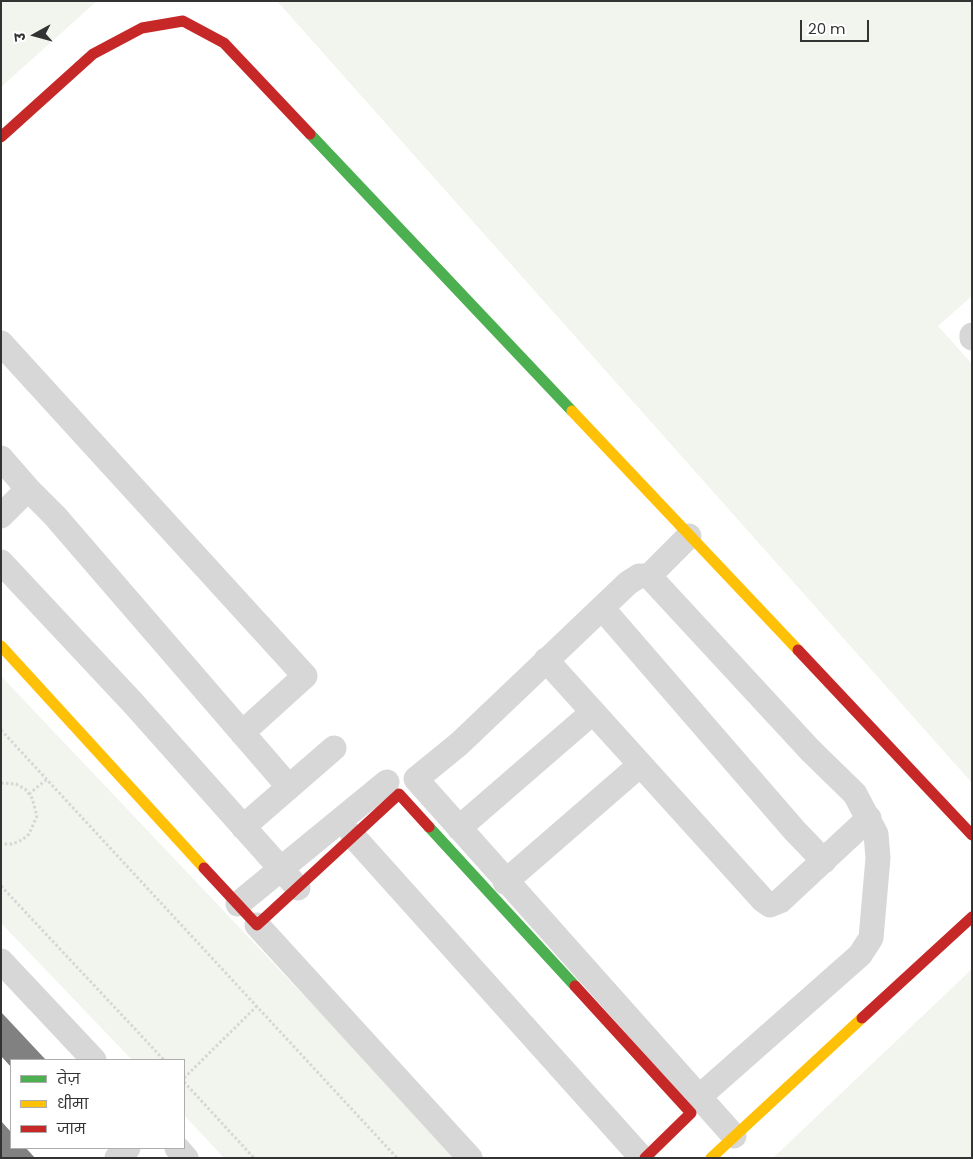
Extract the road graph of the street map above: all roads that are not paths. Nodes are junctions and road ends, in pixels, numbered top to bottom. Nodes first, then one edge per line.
1 (1, 137) edge
2 (1, 344) edge
3 (1, 458) edge
4 (28, 489) junction
5 (1, 516) edge
6 (689, 536) junction
7 (1, 562) edge
8 (649, 576) junction
9 (602, 608) junction
10 (1, 646) edge
11 (546, 660) junction
12 (594, 712) junction
13 (242, 733) junction
14 (334, 748) dead end
15 (640, 765) junction
16 (387, 782) dead end
17 (289, 787) junction
18 (869, 818) junction
19 (243, 828) junction
20 (459, 828) junction
21 (972, 835) edge
22 (354, 836) junction
23 (824, 861) junction
24 (281, 869) junction
25 (505, 882) junction
26 (298, 888) junction
27 (238, 904) junction
28 (972, 917) edge
29 (257, 925) junction
30 (1, 962) edge
31 (93, 1059) edge
32 (699, 1097) junction
33 (734, 1136) junction
34 (127, 1149) edge
35 (117, 1158) edge
36 (470, 1158) edge
37 (644, 1158) edge
38 (711, 1158) edge

1 - 6 street
2 - 13 street
3 - 4 street
4 - 5 street
4 - 13 street
6 - 8 street
6 - 21 street
7 - 19 street
8 - 9 street
8 - 18 street
9 - 11 street
9 - 23 street
10 - 27 street
11 - 12 street
11 - 20 street
12 - 15 street
12 - 20 street
13 - 17 street
14 - 17 street
15 - 23 street
15 - 25 street
16 - 24 street
17 - 19 street
18 - 23 street
18 - 32 street
19 - 24 street
20 - 25 street
22 - 26 street
22 - 37 street
22 - 37 street
24 - 26 street
24 - 27 street
25 - 32 street
26 - 29 street
27 - 29 street
28 - 33 street
29 - 36 street
30 - 31 street
32 - 33 street
33 - 38 street
34 - 35 street

